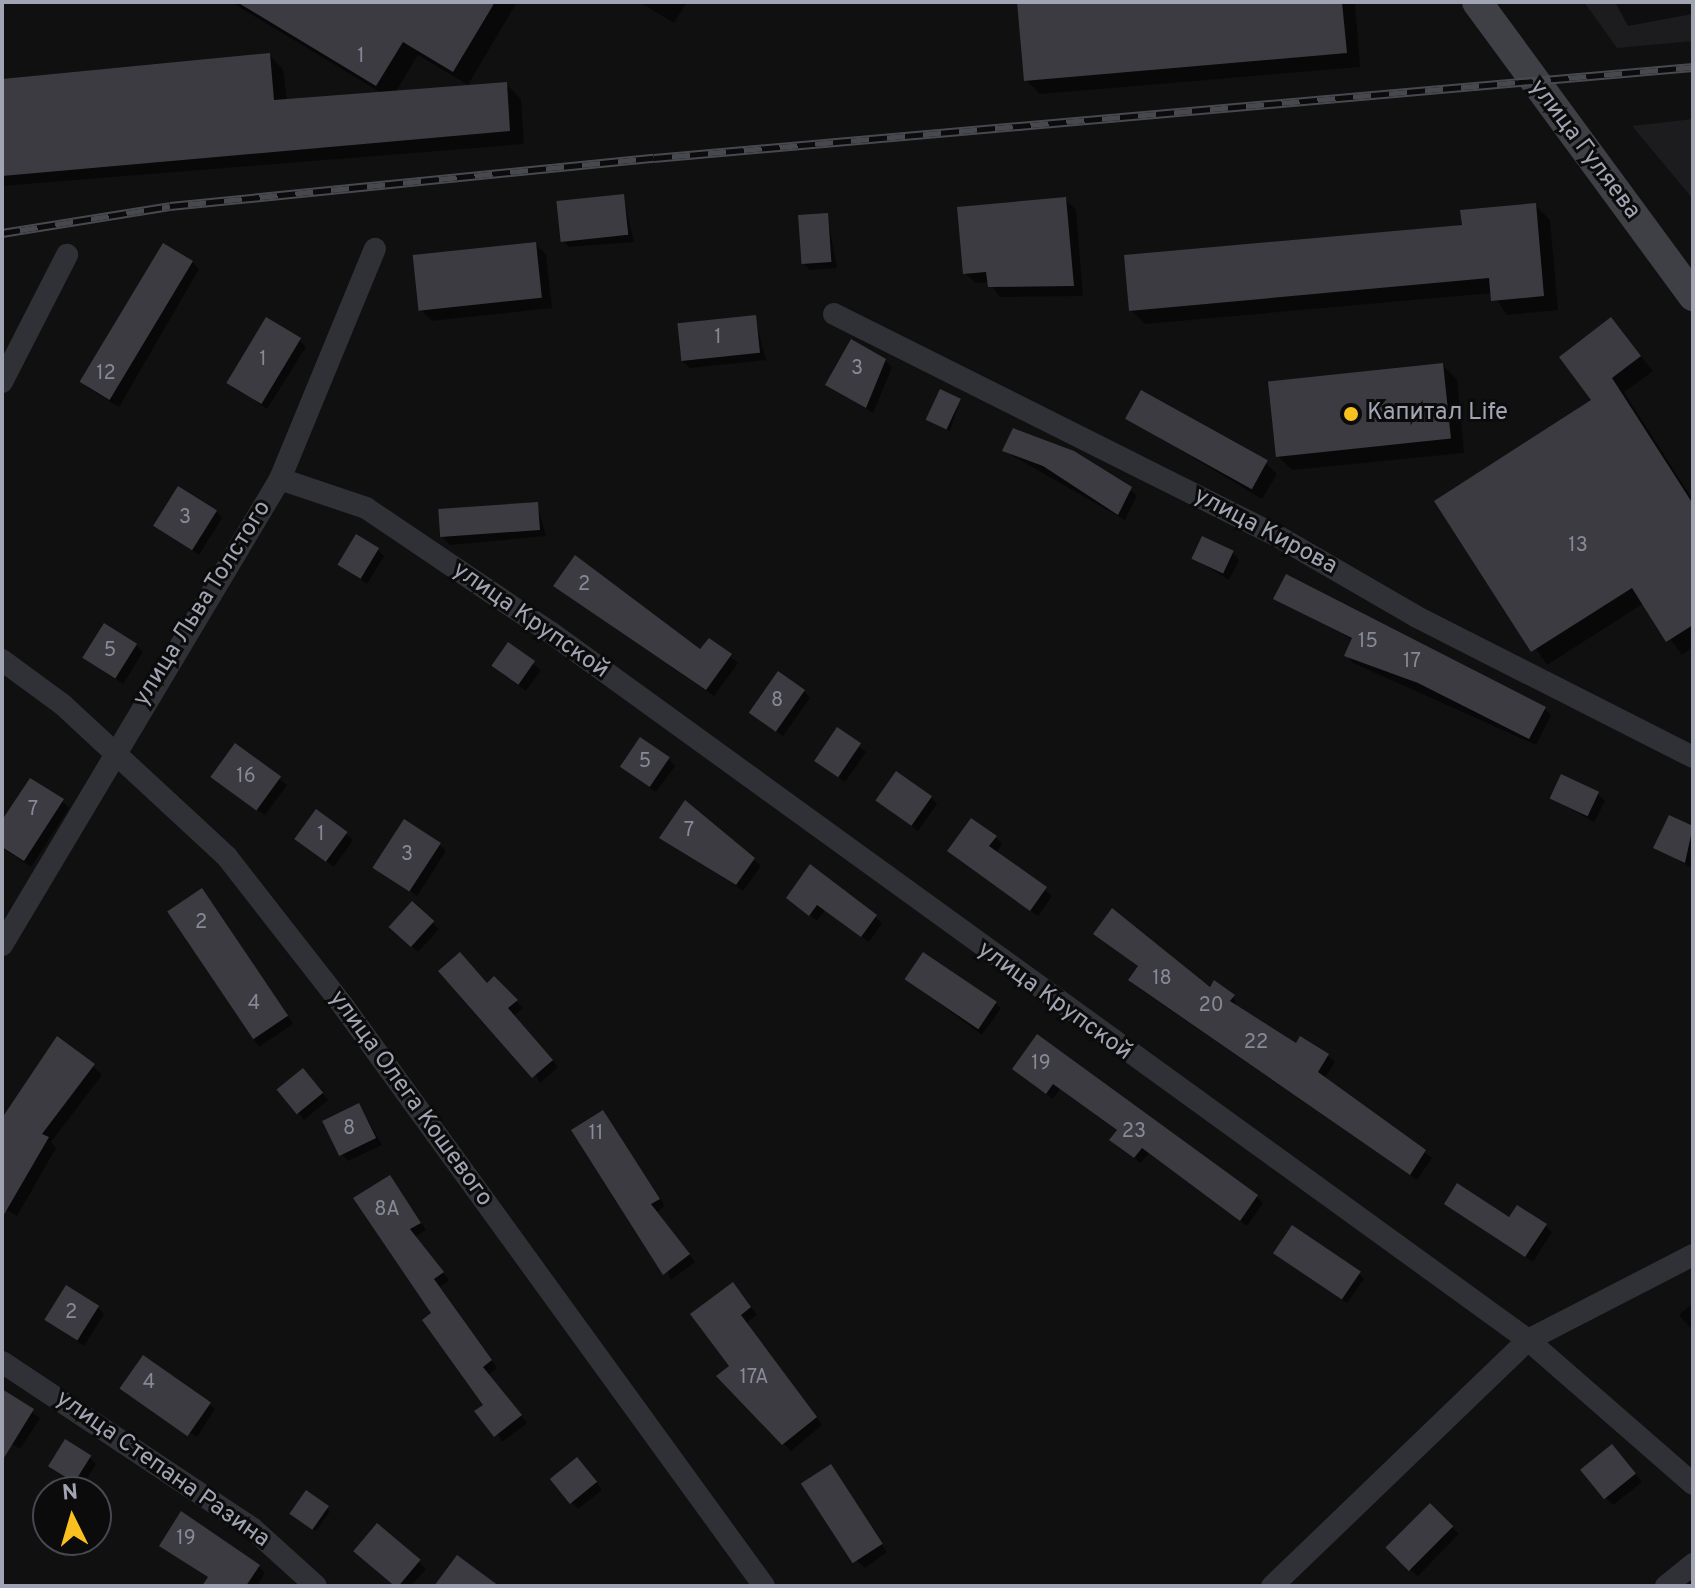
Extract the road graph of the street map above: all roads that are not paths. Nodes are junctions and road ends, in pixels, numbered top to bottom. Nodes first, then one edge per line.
1 (1477, 2) edge
2 (375, 249) dead end
3 (67, 255) dead end
4 (1693, 296) edge
5 (834, 314) dead end
6 (2, 382) edge
7 (280, 479) junction
8 (2, 660) edge
9 (113, 749) junction
10 (1693, 757) edge
11 (2, 945) edge
12 (1693, 1255) edge
13 (1528, 1340) junction
14 (2, 1362) edge
15 (1693, 1484) edge
16 (1693, 1564) edge
17 (316, 1586) edge
18 (764, 1586) edge
19 (1272, 1586) edge
20 (1666, 1586) edge

1 - 4 main road, улица Гуляева
2 - 7 street, улица Льва Толстого
3 - 6 street
5 - 10 street, улица Кирова
7 - 9 street, улица Льва Толстого
7 - 13 street, улица Крупской
8 - 9 street, улица Олега Кошевого
9 - 11 street, улица Льва Толстого
9 - 18 street, улица Олега Кошевого
12 - 13 street
13 - 15 street, улица Крупской
13 - 19 street
14 - 17 street, улица Степана Разина
16 - 20 street

